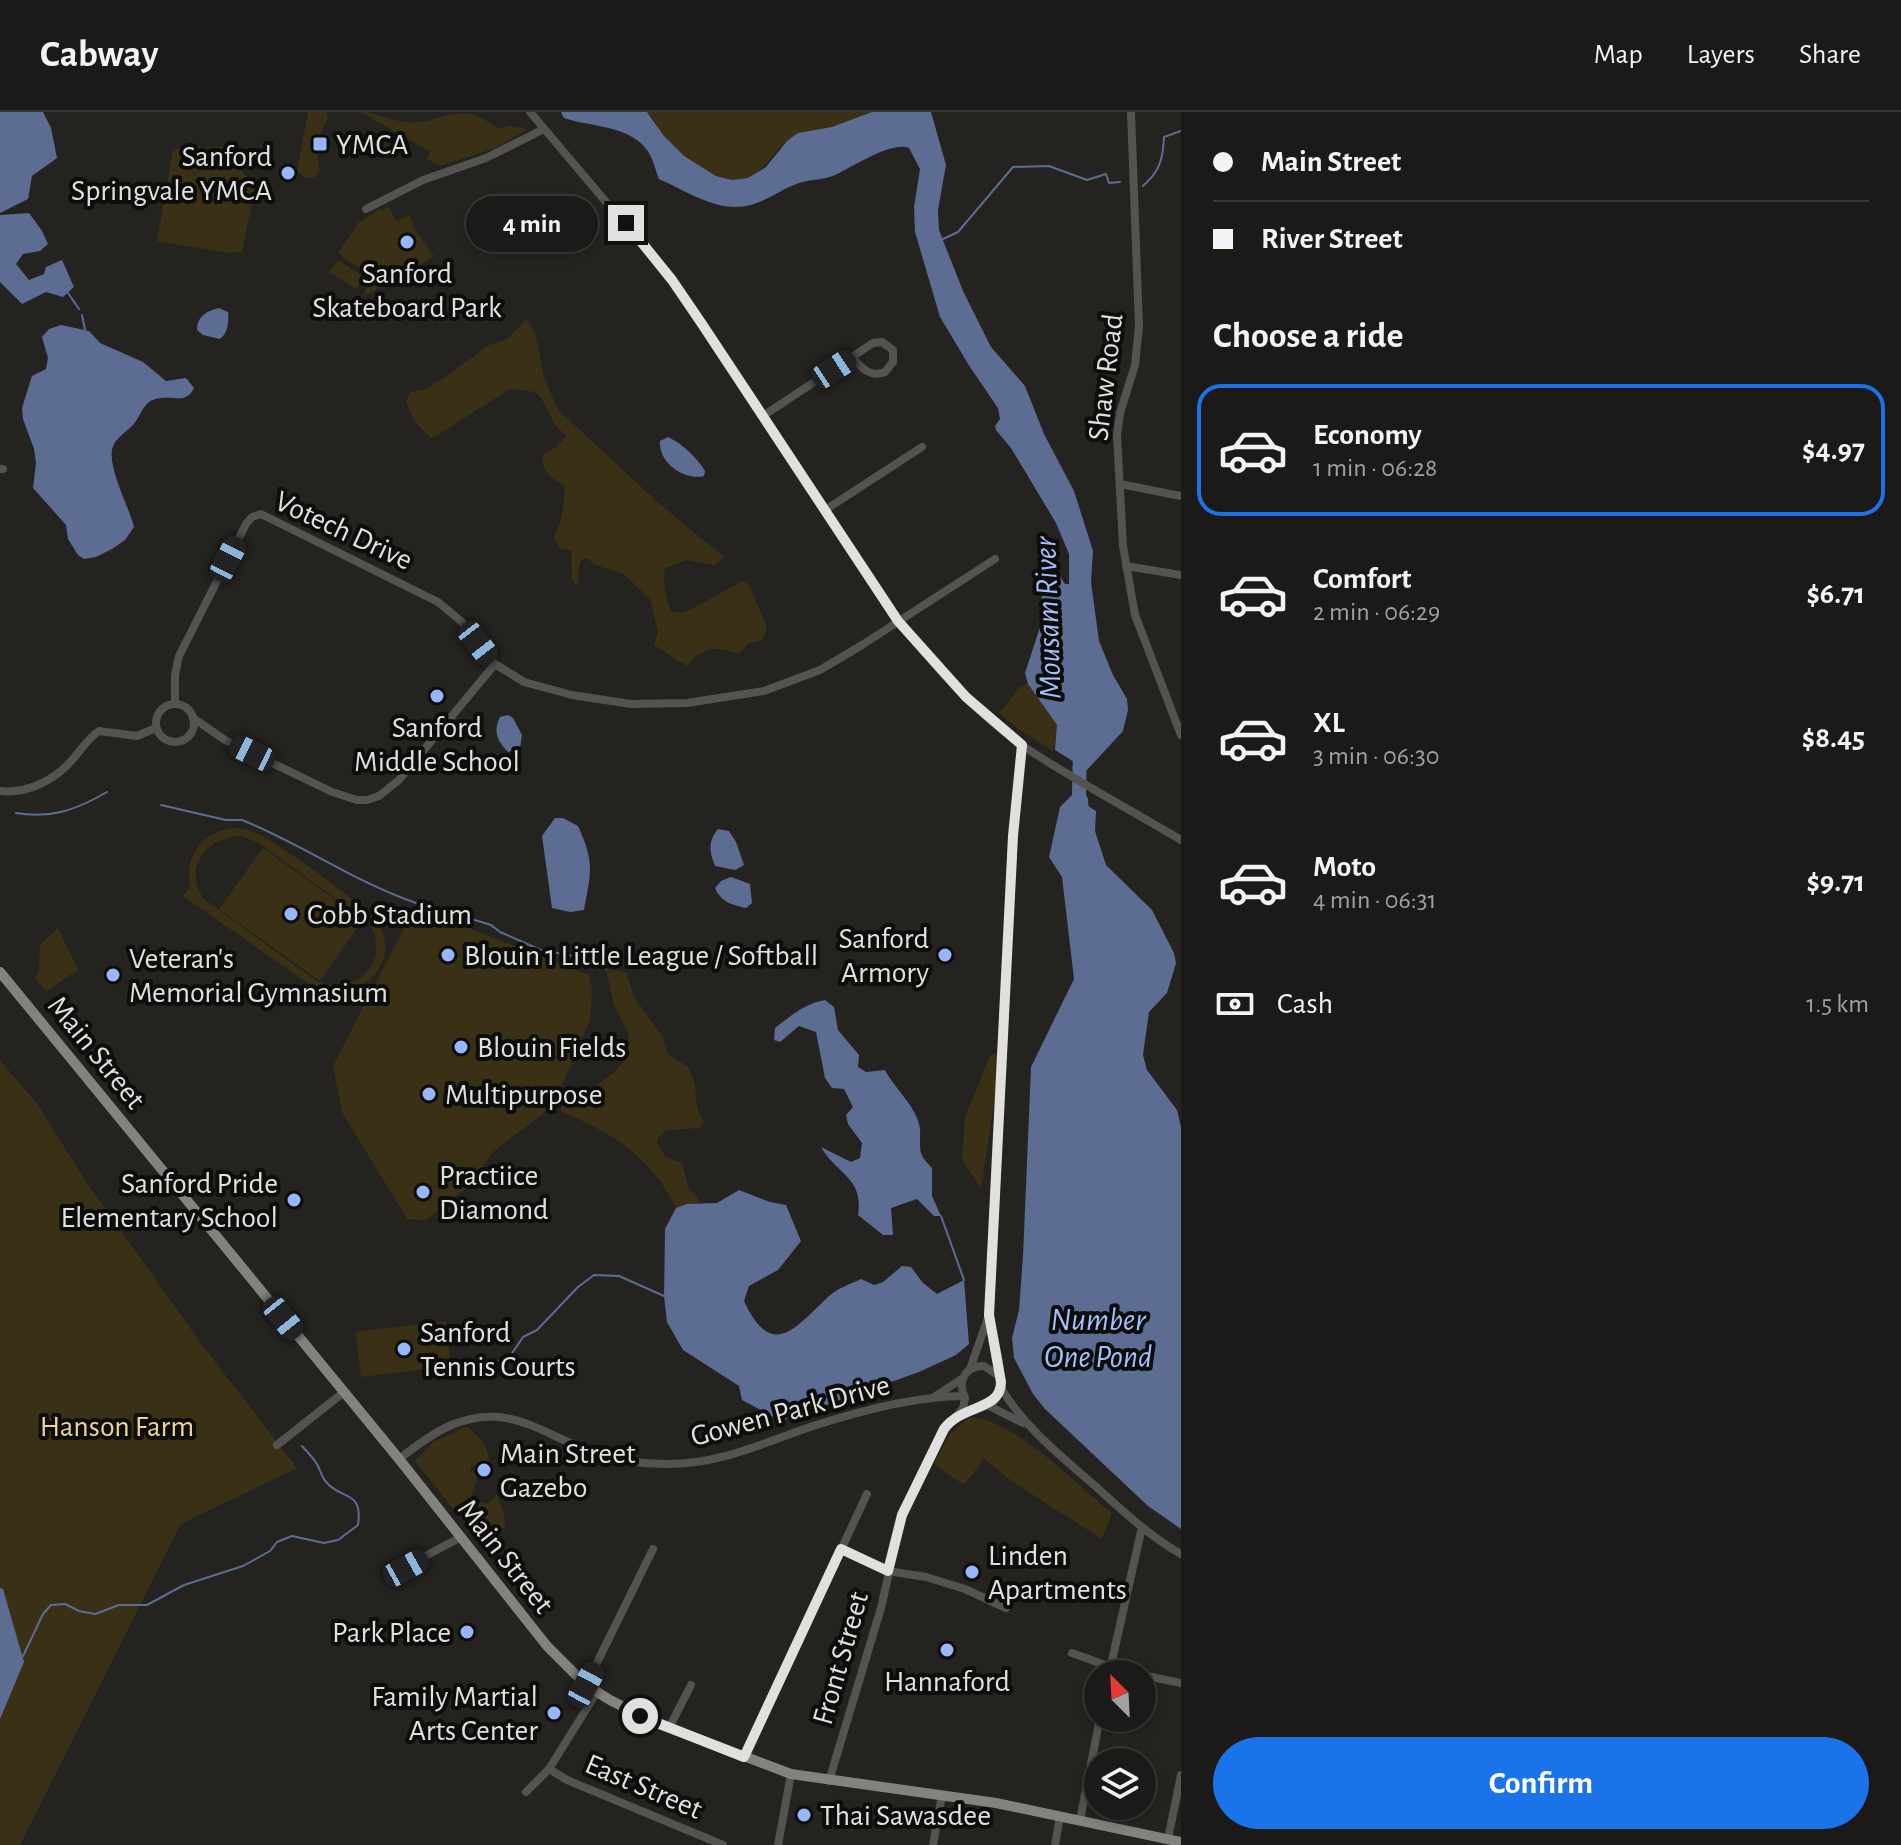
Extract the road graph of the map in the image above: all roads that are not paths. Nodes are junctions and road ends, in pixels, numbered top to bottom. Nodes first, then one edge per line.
1 (530, 112) edge
2 (1131, 112) edge
3 (544, 129) junction
4 (366, 209) dead end
5 (852, 357) junction
6 (763, 416) junction
7 (922, 447) dead end
8 (1120, 484) junction
9 (1181, 496) edge
10 (825, 510) junction
11 (995, 559) dead end
12 (1126, 566) junction
13 (1181, 575) edge
14 (898, 621) junction
15 (495, 664) junction
16 (175, 704) junction
17 (193, 718) junction
18 (156, 728) junction
19 (1181, 735) edge
20 (1022, 745) junction
21 (0, 791) edge
22 (1181, 840) edge
23 (0, 972) edge
24 (989, 1315) junction
25 (970, 1369) junction
26 (999, 1377) junction
27 (963, 1378) junction
28 (1001, 1388) junction
29 (344, 1392) junction
30 (965, 1397) junction
31 (926, 1400) junction
32 (983, 1405) junction
33 (954, 1417) junction
34 (1027, 1425) junction
35 (277, 1445) dead end
36 (399, 1459) junction
37 (867, 1494) dead end
38 (1142, 1527) junction
39 (461, 1537) junction
40 (653, 1549) dead end
41 (841, 1549) junction
42 (1181, 1554) edge
43 (888, 1571) junction
44 (390, 1575) dead end
45 (1006, 1608) dead end
46 (1072, 1653) dead end
47 (1087, 1660) edge
48 (1112, 1660) edge
49 (1156, 1677) edge
50 (1181, 1683) edge
51 (586, 1685) junction
52 (691, 1685) dead end
53 (597, 1692) junction
54 (669, 1728) junction
55 (1097, 1732) edge
56 (744, 1757) junction
57 (549, 1769) junction
58 (791, 1774) junction
59 (1181, 1775) edge
60 (829, 1781) junction
61 (526, 1792) dead end
62 (942, 1795) junction
63 (1060, 1816) junction
64 (1080, 1820) junction
65 (1173, 1842) edge
66 (723, 1845) edge
67 (778, 1845) edge
68 (933, 1845) edge
69 (1055, 1845) edge

1 - 3 street
2 - 8 street, Shaw Road
3 - 4 street
3 - 6 street
5 - 5 street
5 - 6 street
6 - 10 street
7 - 10 street
8 - 9 street
8 - 12 street, Shaw Road
10 - 14 street
11 - 14 street
12 - 13 street
12 - 19 street, Shaw Road
14 - 15 street
14 - 20 street
15 - 16 street, Votech Drive
15 - 17 street
16 - 17 street
16 - 18 street
17 - 18 street
18 - 21 street
20 - 22 street
20 - 24 street
23 - 29 main road, Main Street
24 - 25 street
24 - 26 street
25 - 26 street
25 - 27 street
26 - 28 street
27 - 30 street
27 - 31 street, Gowen Park Drive
28 - 32 street
28 - 34 street
29 - 35 street
29 - 36 main road, Main Street
30 - 31 street, Gowen Park Drive
30 - 32 street
30 - 33 street, Front Street
31 - 36 street, Gowen Park Drive
32 - 33 street
32 - 34 street
33 - 43 street, Front Street
34 - 38 street
36 - 39 main road, Main Street
37 - 41 street
38 - 42 street
38 - 48 street
39 - 44 street
39 - 51 main road, Main Street
40 - 51 street
41 - 43 street
41 - 56 street
43 - 45 street
43 - 60 street, Front Street
46 - 47 street
49 - 50 street
51 - 53 main road, Main Street
52 - 54 street
53 - 54 main road, Main Street
53 - 57 street
54 - 56 main road, Main Street
55 - 64 street
56 - 58 main road, Main Street
57 - 61 street
57 - 66 street, East Street
58 - 60 main road, Main Street
58 - 67 street
59 - 65 street
60 - 62 main road, Main Street
62 - 63 main road, Main Street
62 - 68 street
63 - 64 main road, Main Street
63 - 69 street
64 - 65 main road, Main Street

